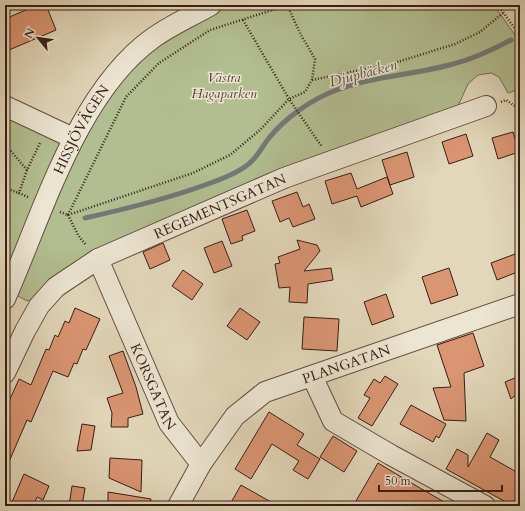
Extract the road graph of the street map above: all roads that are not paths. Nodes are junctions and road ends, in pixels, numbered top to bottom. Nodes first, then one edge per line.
1 (211, 5) edge
2 (5, 106) edge
3 (486, 106) dead end
4 (73, 138) junction
5 (98, 259) junction
6 (5, 299) edge
7 (520, 304) edge
8 (5, 373) edge
9 (312, 376) junction
10 (201, 464) junction
11 (178, 506) edge
12 (485, 506) edge

1 - 4 street, HISSJÖVÄGEN
2 - 4 street
3 - 5 street, REGEMENTSGATAN
4 - 6 street, HISSJÖVÄGEN
5 - 8 street, REGEMENTSGATAN
5 - 10 street, KORSGATAN
7 - 9 street, PLANGATAN
9 - 10 street, PLANGATAN
9 - 12 street
10 - 11 street

